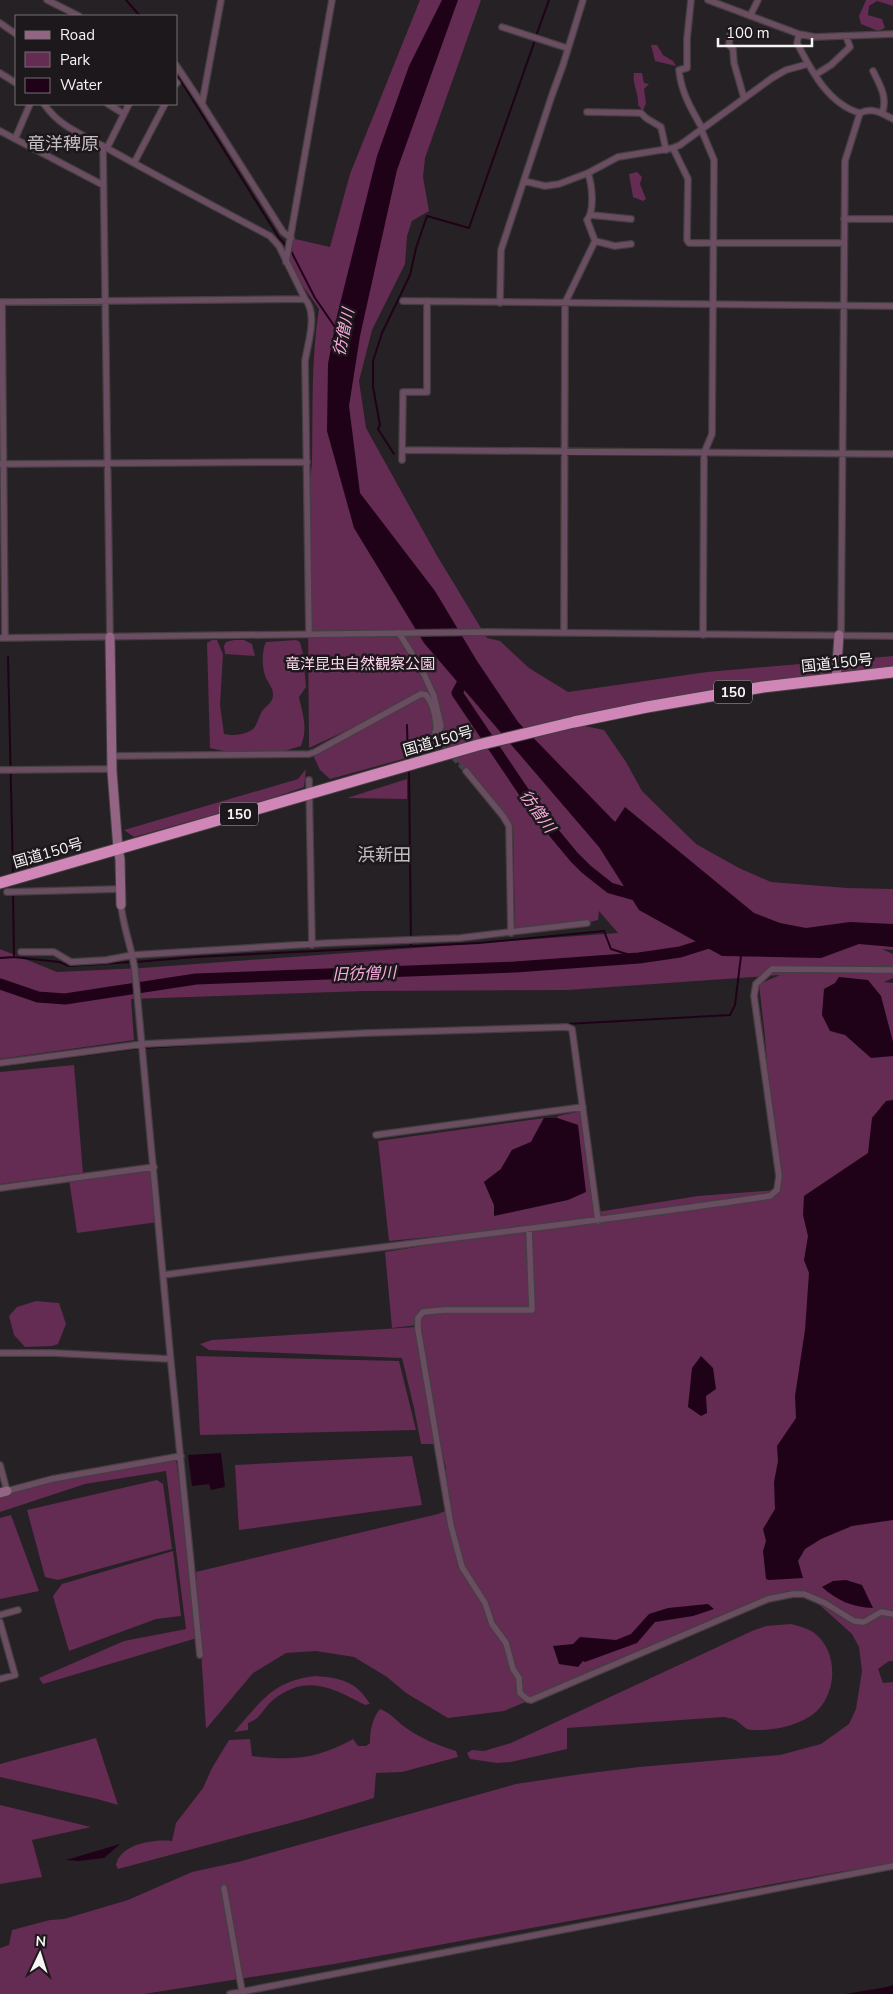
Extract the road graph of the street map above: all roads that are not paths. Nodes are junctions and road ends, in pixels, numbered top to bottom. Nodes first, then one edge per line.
1 (48, 0) edge
2 (221, 0) edge
3 (332, 0) edge
4 (583, 0) edge
5 (691, 0) edge
6 (708, 0) edge
7 (758, 0) edge
8 (76, 15) edge
9 (750, 16) junction
10 (0, 22) edge
11 (502, 27) dead end
12 (15, 33) edge
13 (799, 34) junction
14 (893, 34) edge
15 (730, 35) dead end
16 (846, 36) junction
17 (567, 48) junction
18 (808, 64) junction
19 (178, 68) edge
20 (873, 71) dead end
21 (0, 73) edge
22 (815, 75) junction
23 (15, 82) edge
24 (744, 98) junction
25 (202, 104) junction
26 (30, 105) edge
27 (45, 105) edge
28 (110, 105) edge
29 (128, 105) edge
30 (164, 105) edge
31 (587, 112) dead end
32 (860, 113) junction
33 (882, 113) junction
34 (124, 114) junction
35 (893, 119) edge
36 (702, 128) junction
37 (0, 131) edge
38 (15, 139) junction
39 (105, 147) junction
40 (673, 148) junction
41 (666, 150) junction
42 (134, 163) junction
43 (588, 173) junction
44 (524, 181) junction
45 (103, 186) junction
46 (591, 216) junction
47 (631, 219) dead end
48 (844, 219) junction
49 (893, 220) edge
50 (290, 240) junction
51 (595, 241) junction
52 (844, 243) junction
53 (632, 244) dead end
54 (713, 244) junction
55 (286, 262) junction
56 (305, 298) junction
57 (105, 301) junction
58 (403, 301) dead end
59 (427, 301) junction
60 (1, 302) edge
61 (565, 302) junction
62 (500, 303) junction
63 (713, 304) junction
64 (844, 306) junction
65 (893, 306) edge
66 (2, 407) edge
67 (402, 450) junction
68 (565, 452) junction
69 (704, 453) junction
70 (842, 454) junction
71 (893, 454) edge
72 (402, 460) dead end
73 (306, 462) junction
74 (107, 464) junction
75 (2, 465) edge
76 (399, 633) junction
77 (564, 633) junction
78 (309, 634) junction
79 (703, 635) junction
80 (840, 635) junction
81 (893, 636) edge
82 (110, 637) junction
83 (3, 638) edge
84 (893, 672) edge
85 (836, 679) junction
86 (112, 756) junction
87 (112, 769) junction
88 (0, 770) edge
89 (466, 771) tunnel mouth
90 (309, 780) dead end
91 (309, 793) junction
92 (118, 849) junction
93 (4, 887) edge
94 (120, 889) junction
95 (121, 905) joint
96 (587, 923) dead end
97 (511, 933) junction
98 (312, 945) junction
99 (21, 952) dead end
100 (133, 955) junction
101 (893, 970) edge
102 (143, 1044) junction
103 (0, 1063) edge
104 (583, 1107) junction
105 (376, 1135) dead end
106 (154, 1167) junction
107 (0, 1188) edge
108 (598, 1221) junction
109 (529, 1230) junction
110 (163, 1275) junction
111 (0, 1353) edge
112 (170, 1359) junction
113 (180, 1456) junction
114 (0, 1465) edge
115 (4, 1492) edge
116 (18, 1610) dead end
117 (893, 1614) edge
118 (0, 1615) edge
119 (0, 1622) edge
120 (200, 1655) dead end
121 (0, 1679) edge
122 (893, 1866) edge
123 (224, 1888) dead end
124 (242, 1992) junction
125 (230, 1994) edge

1 - 8 street
2 - 25 street
3 - 50 street
4 - 17 street
5 - 36 street
6 - 9 street
7 - 9 street
9 - 13 street
10 - 12 street
11 - 17 street
13 - 16 street
13 - 18 street
14 - 16 street
15 - 24 street
16 - 22 street
17 - 44 street
18 - 22 street
18 - 24 street
19 - 25 street
20 - 33 street
21 - 23 street
22 - 32 street
24 - 36 street
25 - 50 street
26 - 38 street
27 - 39 street
28 - 34 street
29 - 34 street
30 - 42 street
31 - 41 street
32 - 33 street
32 - 48 street
33 - 35 street
34 - 39 street
36 - 40 street
36 - 54 street
37 - 38 street
38 - 45 street
39 - 42 street
39 - 45 street
40 - 41 street
40 - 54 street
41 - 43 street
42 - 55 street
43 - 44 street
43 - 46 street
44 - 62 street
45 - 57 street
46 - 47 street
46 - 51 street
48 - 49 street
48 - 52 street
50 - 55 street
51 - 53 street
51 - 61 street
52 - 54 street
52 - 64 street
54 - 63 street
55 - 56 street
56 - 57 street
56 - 73 street
57 - 60 street
57 - 74 street
58 - 59 street
59 - 62 street
59 - 67 street
60 - 66 street
61 - 62 street
61 - 63 street
61 - 68 street
63 - 64 street
63 - 69 street
64 - 65 street
64 - 70 street
66 - 75 street
67 - 68 street
67 - 72 street
68 - 69 street
68 - 77 street
69 - 70 street
69 - 79 street
70 - 71 street
70 - 80 street
73 - 74 street
73 - 78 street
74 - 75 street
74 - 82 street
75 - 83 street
76 - 77 street
76 - 78 street
76 - 86 street
77 - 79 street
78 - 82 street
79 - 80 street
80 - 81 street
80 - 85 street
82 - 83 street
82 - 86 street
84 - 85 highway, 国道150号 / 150
85 - 91 highway, 国道150号 / 150
86 - 87 street
87 - 88 street
87 - 92 street
89 - 97 street
90 - 91 street
91 - 92 highway, 国道150号 / 150
91 - 98 street
92 - 93 highway, 国道150号 / 150
92 - 94 street
93 - 94 street
94 - 95 street
95 - 100 street
96 - 97 street
97 - 98 street
98 - 100 street
99 - 100 street
100 - 102 street
101 - 108 street
102 - 103 street
102 - 104 street
102 - 106 street
104 - 105 street
104 - 108 street
106 - 107 street
106 - 110 street
108 - 109 street
109 - 110 street
109 - 117 street
110 - 112 street
111 - 112 street
112 - 113 street
113 - 115 street
113 - 120 street
114 - 115 street
116 - 118 street
119 - 121 street
122 - 124 street
123 - 124 street
124 - 125 street

